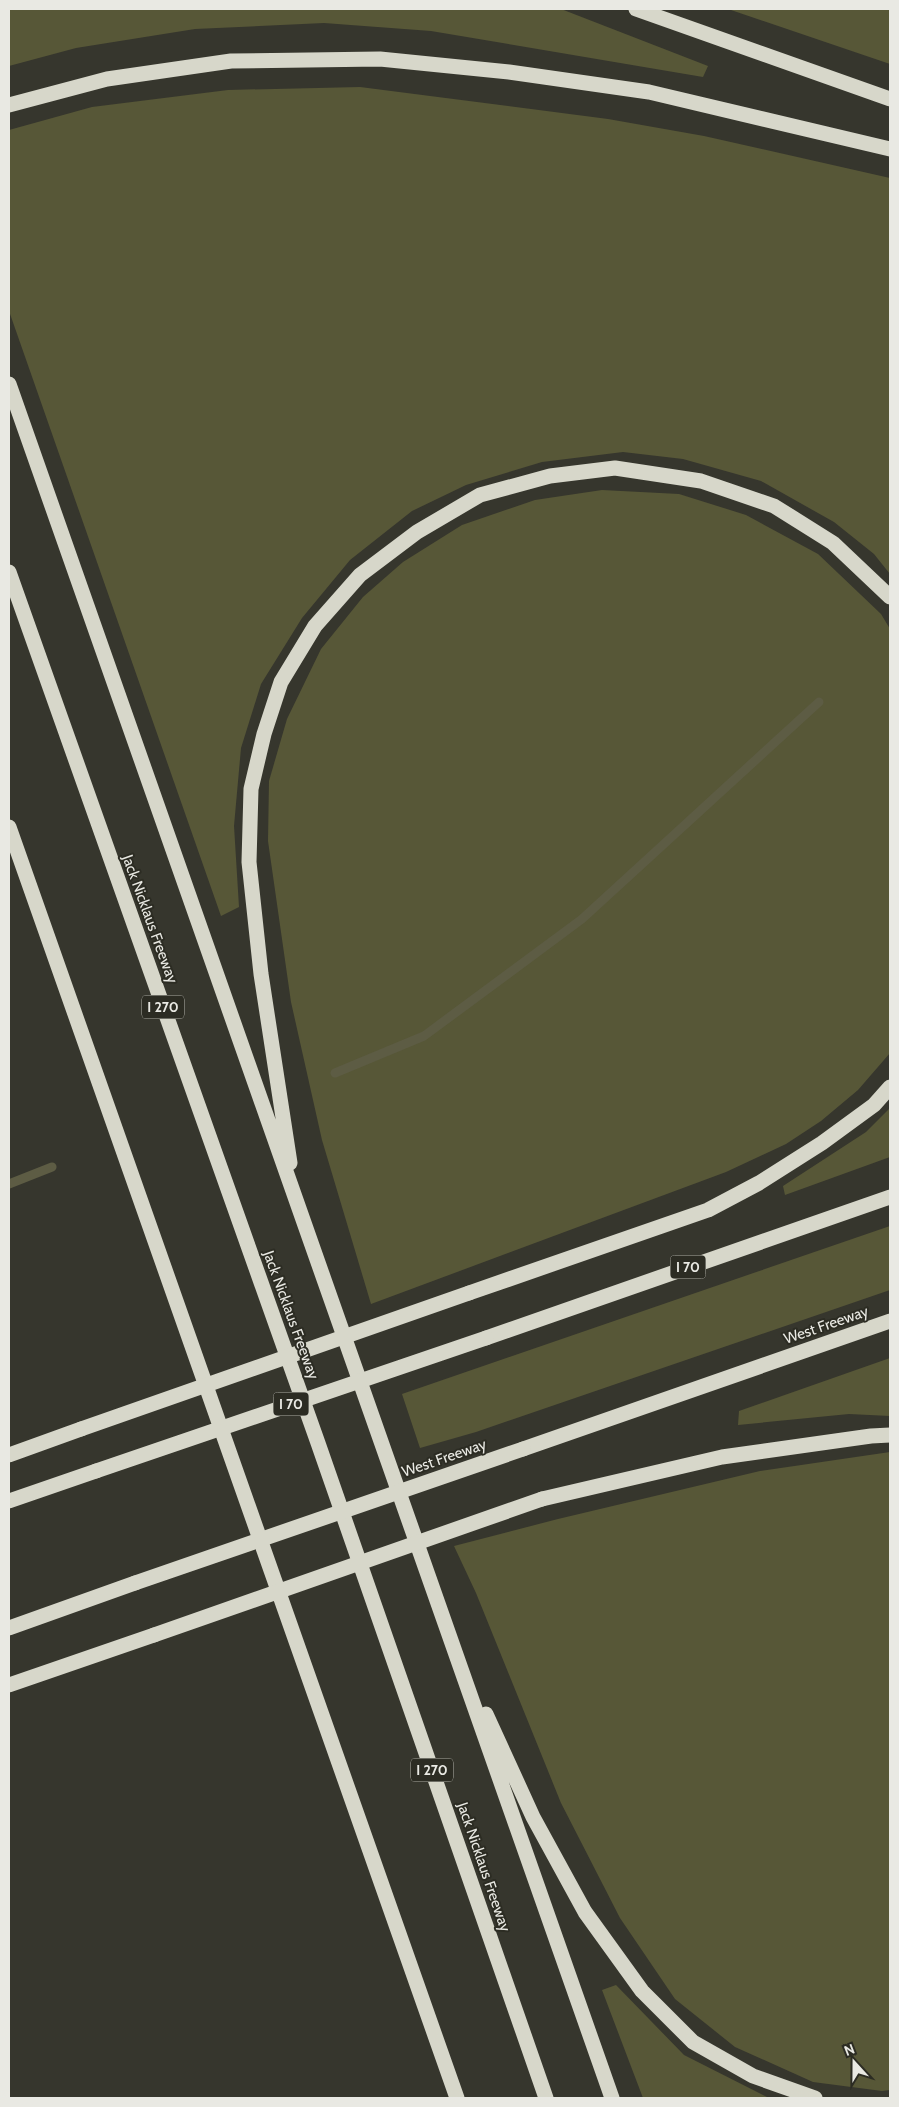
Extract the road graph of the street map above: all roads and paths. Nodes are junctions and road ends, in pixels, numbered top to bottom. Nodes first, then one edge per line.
1 (636, 9) edge
2 (890, 99) edge
3 (9, 105) edge
4 (890, 149) edge
5 (9, 384) edge
6 (9, 572) edge
7 (890, 597) edge
8 (9, 827) edge
9 (890, 1086) edge
10 (890, 1196) edge
11 (296, 1199) junction
12 (890, 1321) edge
13 (890, 1435) edge
14 (9, 1455) edge
15 (9, 1501) edge
16 (9, 1628) edge
17 (447, 1630) junction
18 (9, 1685) edge
19 (457, 2098) edge
20 (546, 2098) edge
21 (612, 2098) edge
22 (816, 2098) edge

1 - 2 highway
3 - 4 highway
5 - 11 highway
6 - 20 highway, Jack Nicklaus Freeway / I 270
7 - 11 highway
8 - 19 highway
9 - 14 highway, bridge
10 - 15 highway, I 70, bridge
11 - 17 highway
12 - 16 highway, West Freeway, bridge
13 - 18 highway, bridge
17 - 21 highway
17 - 22 highway

